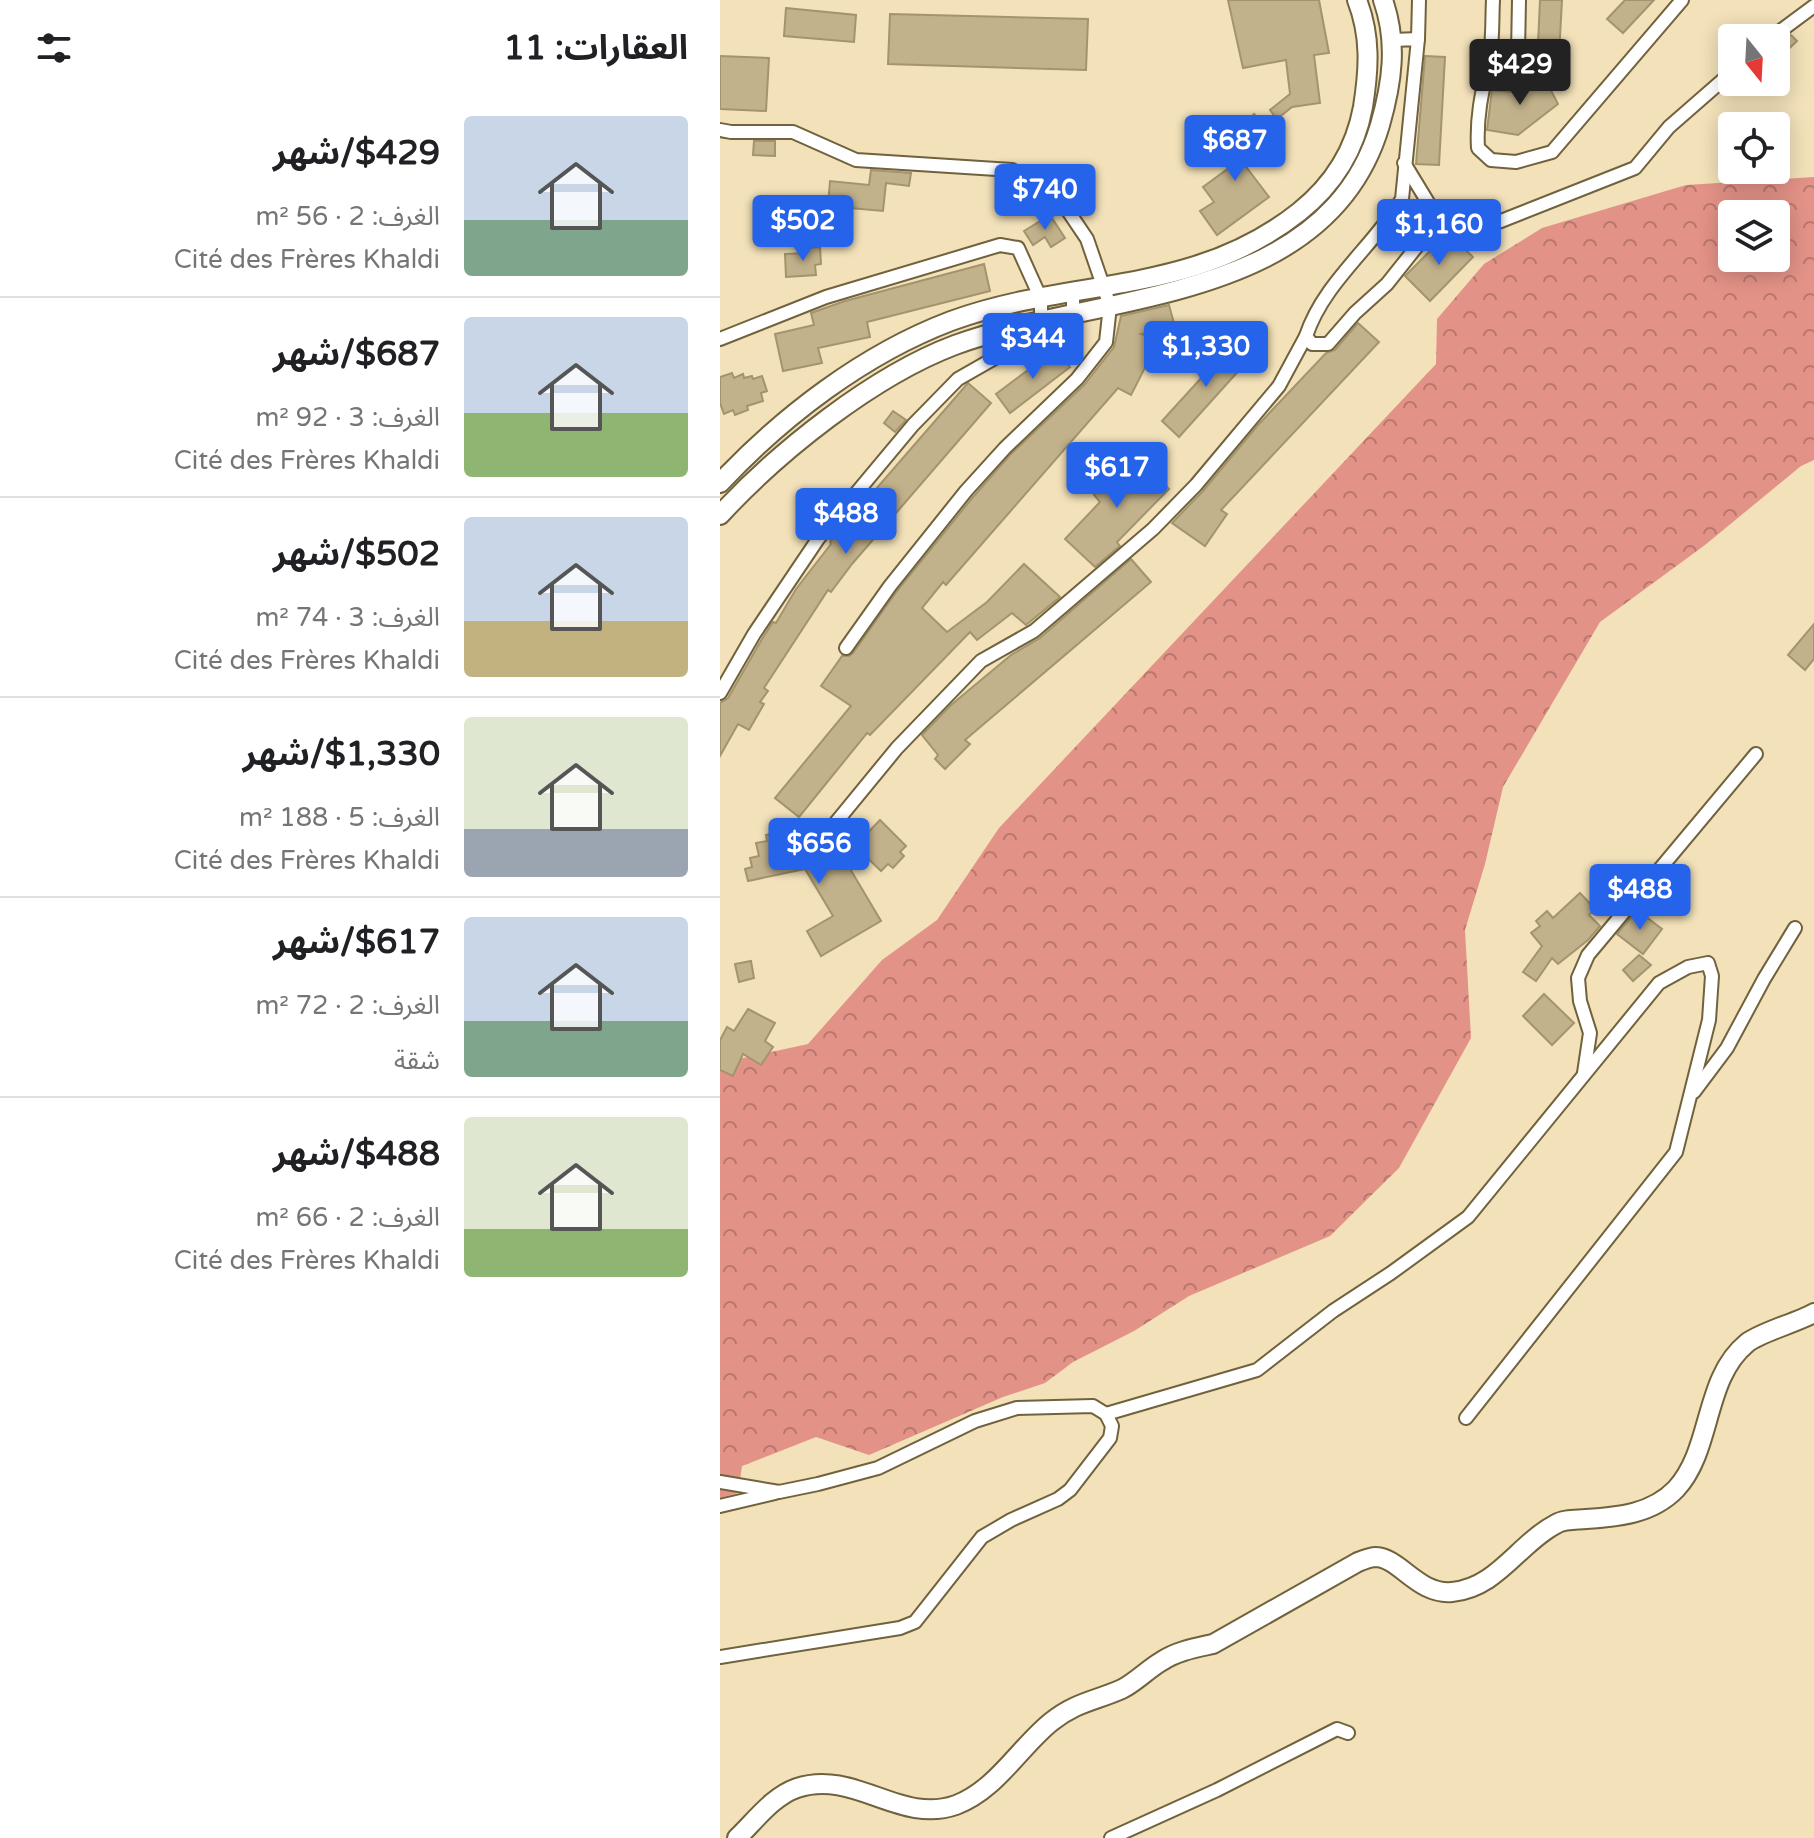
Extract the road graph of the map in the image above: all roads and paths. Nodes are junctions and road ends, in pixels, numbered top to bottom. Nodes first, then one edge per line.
1 (1357, 0) edge
2 (1383, 0) edge
3 (1419, 0) edge
4 (1493, 0) edge
5 (1519, 0) edge
6 (1682, 0) edge
7 (1814, 6) edge
8 (1790, 24) edge
9 (1418, 39) junction
10 (1393, 40) junction
11 (1518, 52) dead end
12 (1718, 84) edge
13 (720, 130) edge
14 (1404, 163) junction
15 (1443, 227) junction
16 (1105, 287) junction
17 (1073, 293) junction
18 (1041, 299) junction
19 (1110, 306) junction
20 (1073, 314) junction
21 (1041, 321) junction
22 (1306, 336) junction
23 (720, 339) edge
24 (720, 483) edge
25 (720, 515) edge
26 (846, 648) dead end
27 (720, 693) edge
28 (1756, 754) dead end
29 (824, 837) dead end
30 (1795, 928) dead end
31 (1583, 1076) junction
32 (1689, 1097) junction
33 (1814, 1313) edge
34 (1106, 1414) junction
35 (1466, 1418) dead end
36 (720, 1482) edge
37 (779, 1492) junction
38 (720, 1506) edge
39 (720, 1657) edge
40 (1348, 1733) dead end
41 (737, 1838) edge
42 (1111, 1838) edge

1 - 16 main road
2 - 10 main road
3 - 9 street
4 - 6 street
5 - 11 street
7 - 8 street
9 - 10 street
9 - 14 street
10 - 19 main road
12 - 15 street
13 - 16 street
14 - 15 street
14 - 22 street
15 - 22 street
16 - 17 main road
16 - 19 street
17 - 18 main road
17 - 20 street
18 - 21 street
18 - 23 street
18 - 24 main road
19 - 20 main road
19 - 26 street
20 - 21 main road
20 - 27 street
21 - 25 main road
22 - 29 street
28 - 31 street
30 - 32 street
31 - 32 street
31 - 34 street
32 - 35 street
33 - 41 main road
34 - 37 street
34 - 39 street
36 - 37 street
37 - 38 street
40 - 42 street

